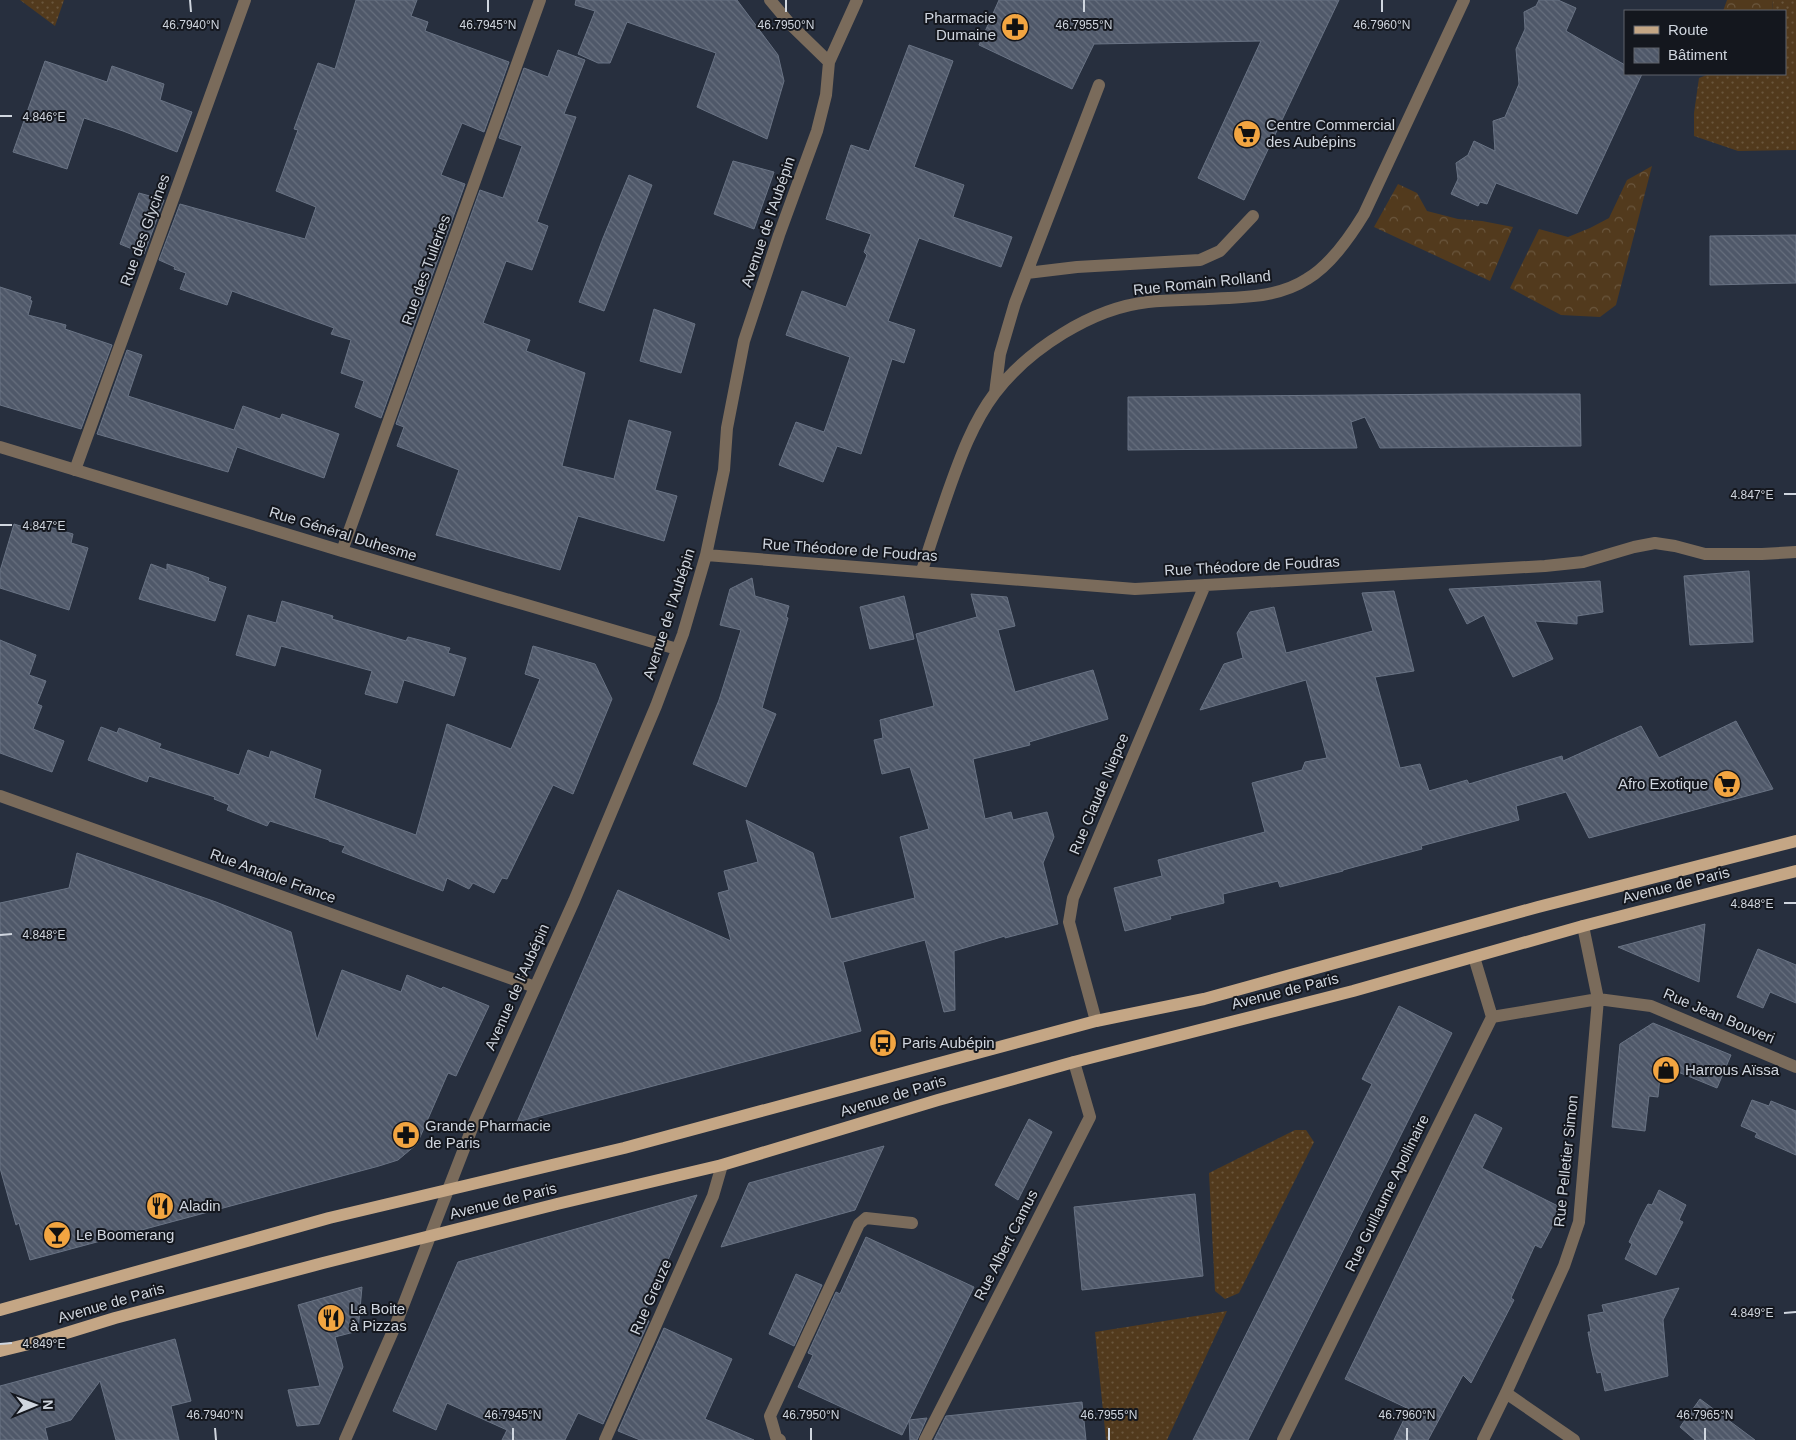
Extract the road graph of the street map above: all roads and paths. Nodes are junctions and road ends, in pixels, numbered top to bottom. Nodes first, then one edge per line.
1 (245, 0) edge
2 (540, 0) edge
3 (770, 0) edge
4 (857, 0) edge
5 (1464, 0) edge
6 (829, 62) junction
7 (1098, 85) dead end
8 (1253, 216) dead end
9 (1027, 273) junction
10 (995, 393) junction
11 (0, 447) edge
12 (75, 470) junction
13 (342, 551) junction
14 (1796, 552) edge
15 (706, 555) junction
16 (922, 571) junction
17 (1205, 585) junction
18 (677, 650) junction
19 (0, 796) edge
20 (1796, 841) edge
21 (1796, 871) edge
22 (1583, 926) junction
23 (1474, 957) junction
24 (535, 987) junction
25 (1598, 999) junction
26 (1492, 1017) junction
27 (1096, 1021) junction
28 (1074, 1062) junction
29 (1796, 1066) edge
30 (722, 1165) junction
31 (448, 1190) junction
32 (912, 1223) dead end
33 (430, 1236) junction
34 (0, 1310) edge
35 (0, 1351) edge
36 (1506, 1393) junction
37 (346, 1440) edge
38 (605, 1440) edge
39 (780, 1440) edge
40 (925, 1440) edge
41 (1283, 1440) edge
42 (1482, 1440) edge
43 (1574, 1440) edge

1 - 12 street, Rue des Glycines
2 - 13 street, Rue des Tuileries
3 - 6 street
4 - 6 street, Avenue de l'Aubépin
5 - 10 street, Rue Romain Rolland
6 - 15 street, Avenue de l'Aubépin
7 - 9 street
8 - 9 street
9 - 10 street
10 - 16 street, Rue Romain Rolland
11 - 12 street, Rue Général Duhesme
12 - 13 street, Rue Général Duhesme
13 - 18 street, Rue Général Duhesme
14 - 17 street, Rue Théodore de Foudras
15 - 16 street, Rue Théodore de Foudras
15 - 18 street, Avenue de l'Aubépin
16 - 17 street, Rue Théodore de Foudras
17 - 27 street, Rue Claude Niepce
18 - 24 street, Avenue de l'Aubépin
19 - 24 street, Rue Anatole France
20 - 27 main road, Avenue de Paris
21 - 22 main road, Avenue de Paris
22 - 23 main road, Avenue de Paris
22 - 25 street, Rue Pelletier Simon
23 - 26 street
23 - 28 main road, Avenue de Paris
24 - 31 street, Avenue de l'Aubépin
25 - 26 street, Rue Jean Bouveri
25 - 29 street, Rue Jean Bouveri
25 - 36 street, Rue Pelletier Simon
26 - 41 street, Rue Guillaume Apollinaire
27 - 31 main road, Avenue de Paris
28 - 30 main road, Avenue de Paris
28 - 40 street, Rue Albert Camus
30 - 33 main road, Avenue de Paris
30 - 38 street, Rue Greuze
31 - 33 street, Avenue de l'Aubépin
31 - 34 main road, Avenue de Paris
32 - 39 street
33 - 35 main road, Avenue de Paris
33 - 37 street, Avenue de l'Aubépin
36 - 42 street, Rue Pelletier Simon
36 - 43 street

